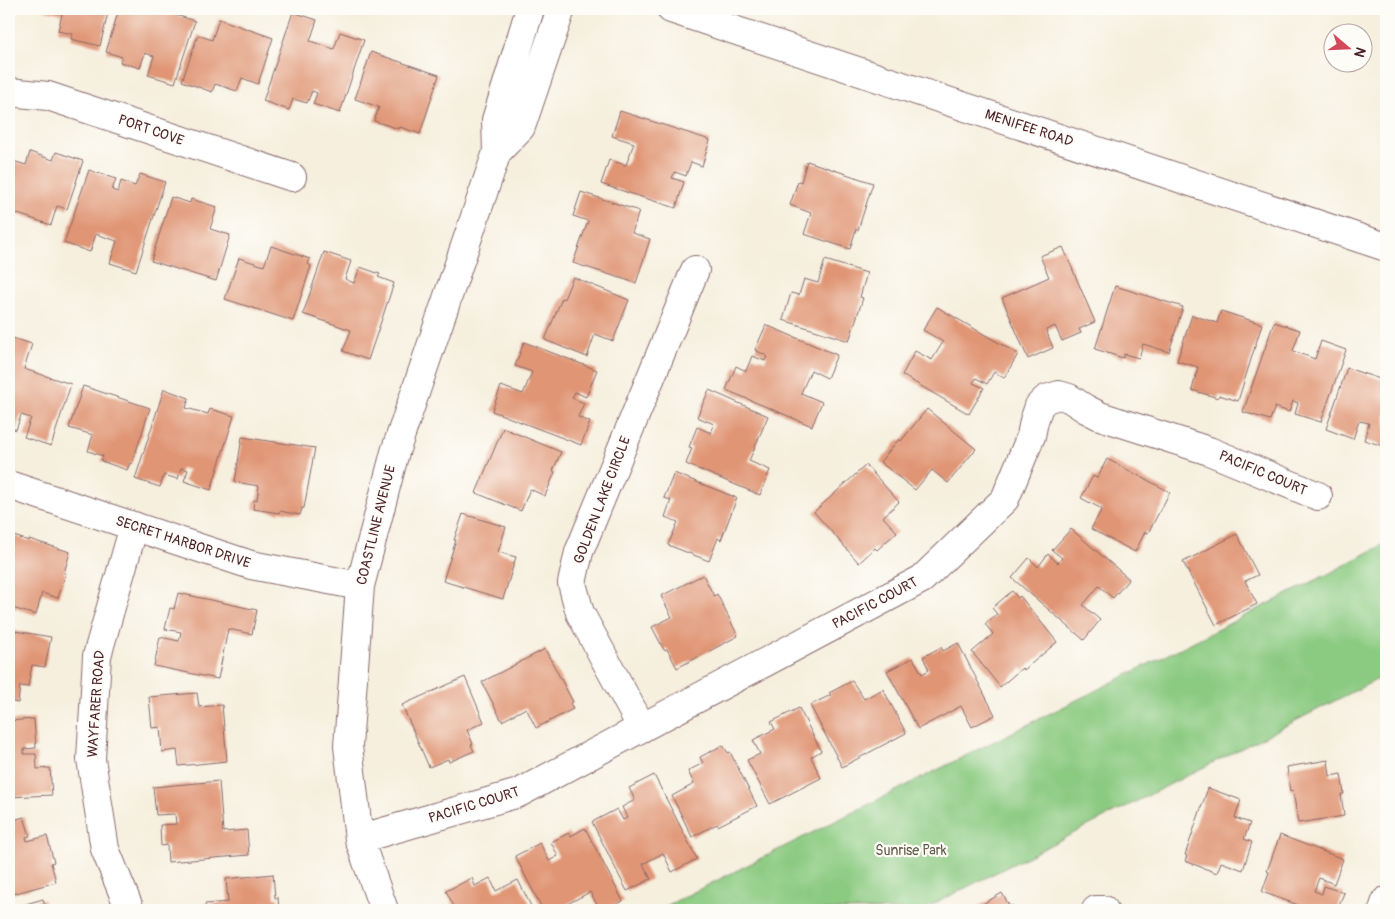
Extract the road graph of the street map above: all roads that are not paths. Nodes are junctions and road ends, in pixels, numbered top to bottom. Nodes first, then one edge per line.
1 (530, 9) edge
2 (561, 9) edge
3 (671, 9) edge
4 (9, 92) edge
5 (497, 152) junction
6 (292, 178) dead end
7 (1386, 247) edge
8 (696, 270) dead end
9 (9, 485) edge
10 (1318, 496) dead end
11 (134, 526) junction
12 (360, 586) junction
13 (642, 728) junction
14 (359, 839) junction
15 (1386, 901) edge
16 (130, 910) edge
17 (384, 910) edge
18 (1096, 910) edge
19 (1104, 910) edge
20 (1383, 910) edge

1 - 5 street, COASTLINE AVENUE
2 - 5 street, COASTLINE AVENUE
3 - 7 street, MENIFEE ROAD
4 - 6 street, PORT COVE
5 - 12 street, COASTLINE AVENUE
8 - 13 street, GOLDEN LAKE CIRCLE
9 - 11 street, SECRET HARBOR DRIVE
10 - 13 street, PACIFIC COURT
11 - 12 street, SECRET HARBOR DRIVE
11 - 16 street, WAYFARER ROAD
12 - 14 street, COASTLINE AVENUE
13 - 14 street, PACIFIC COURT
14 - 17 street, COASTLINE AVENUE
15 - 20 street
18 - 19 street

